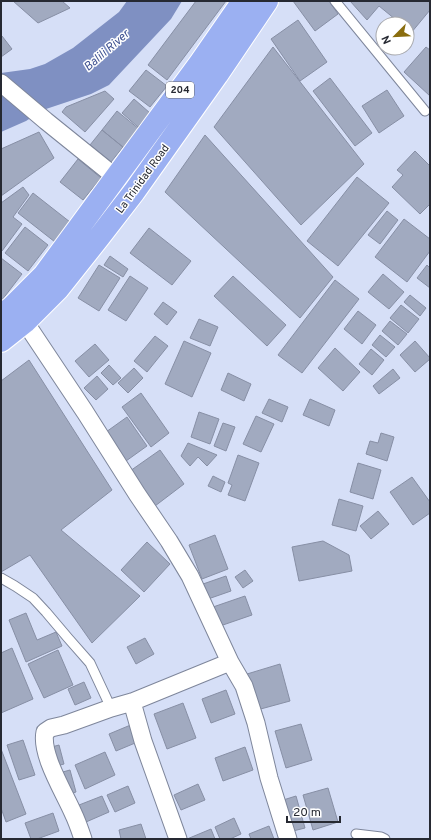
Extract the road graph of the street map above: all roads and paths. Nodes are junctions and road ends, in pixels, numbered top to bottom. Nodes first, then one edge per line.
1 (242, 1) edge
2 (267, 1) edge
3 (335, 1) edge
4 (1, 83) edge
5 (425, 111) dead end
6 (116, 178) junction
7 (134, 192) junction
8 (13, 315) edge
9 (1, 341) edge
10 (1, 578) edge
11 (230, 662) junction
12 (132, 702) junction
13 (111, 708) junction
14 (356, 834) dead end
15 (83, 839) edge
16 (178, 839) edge
17 (288, 839) edge
18 (385, 839) edge

1 - 6 highway, La Trinidad Road / 204
2 - 7 highway, La Trinidad Road / 204
3 - 5 lane
4 - 6 street
6 - 7 street
6 - 8 highway, La Trinidad Road / 204
7 - 8 highway, La Trinidad Road / 204
8 - 9 highway, La Trinidad Road / 204
8 - 11 street
10 - 13 lane
11 - 12 street
11 - 17 street
12 - 13 street
12 - 16 street
13 - 15 street
14 - 18 lane

